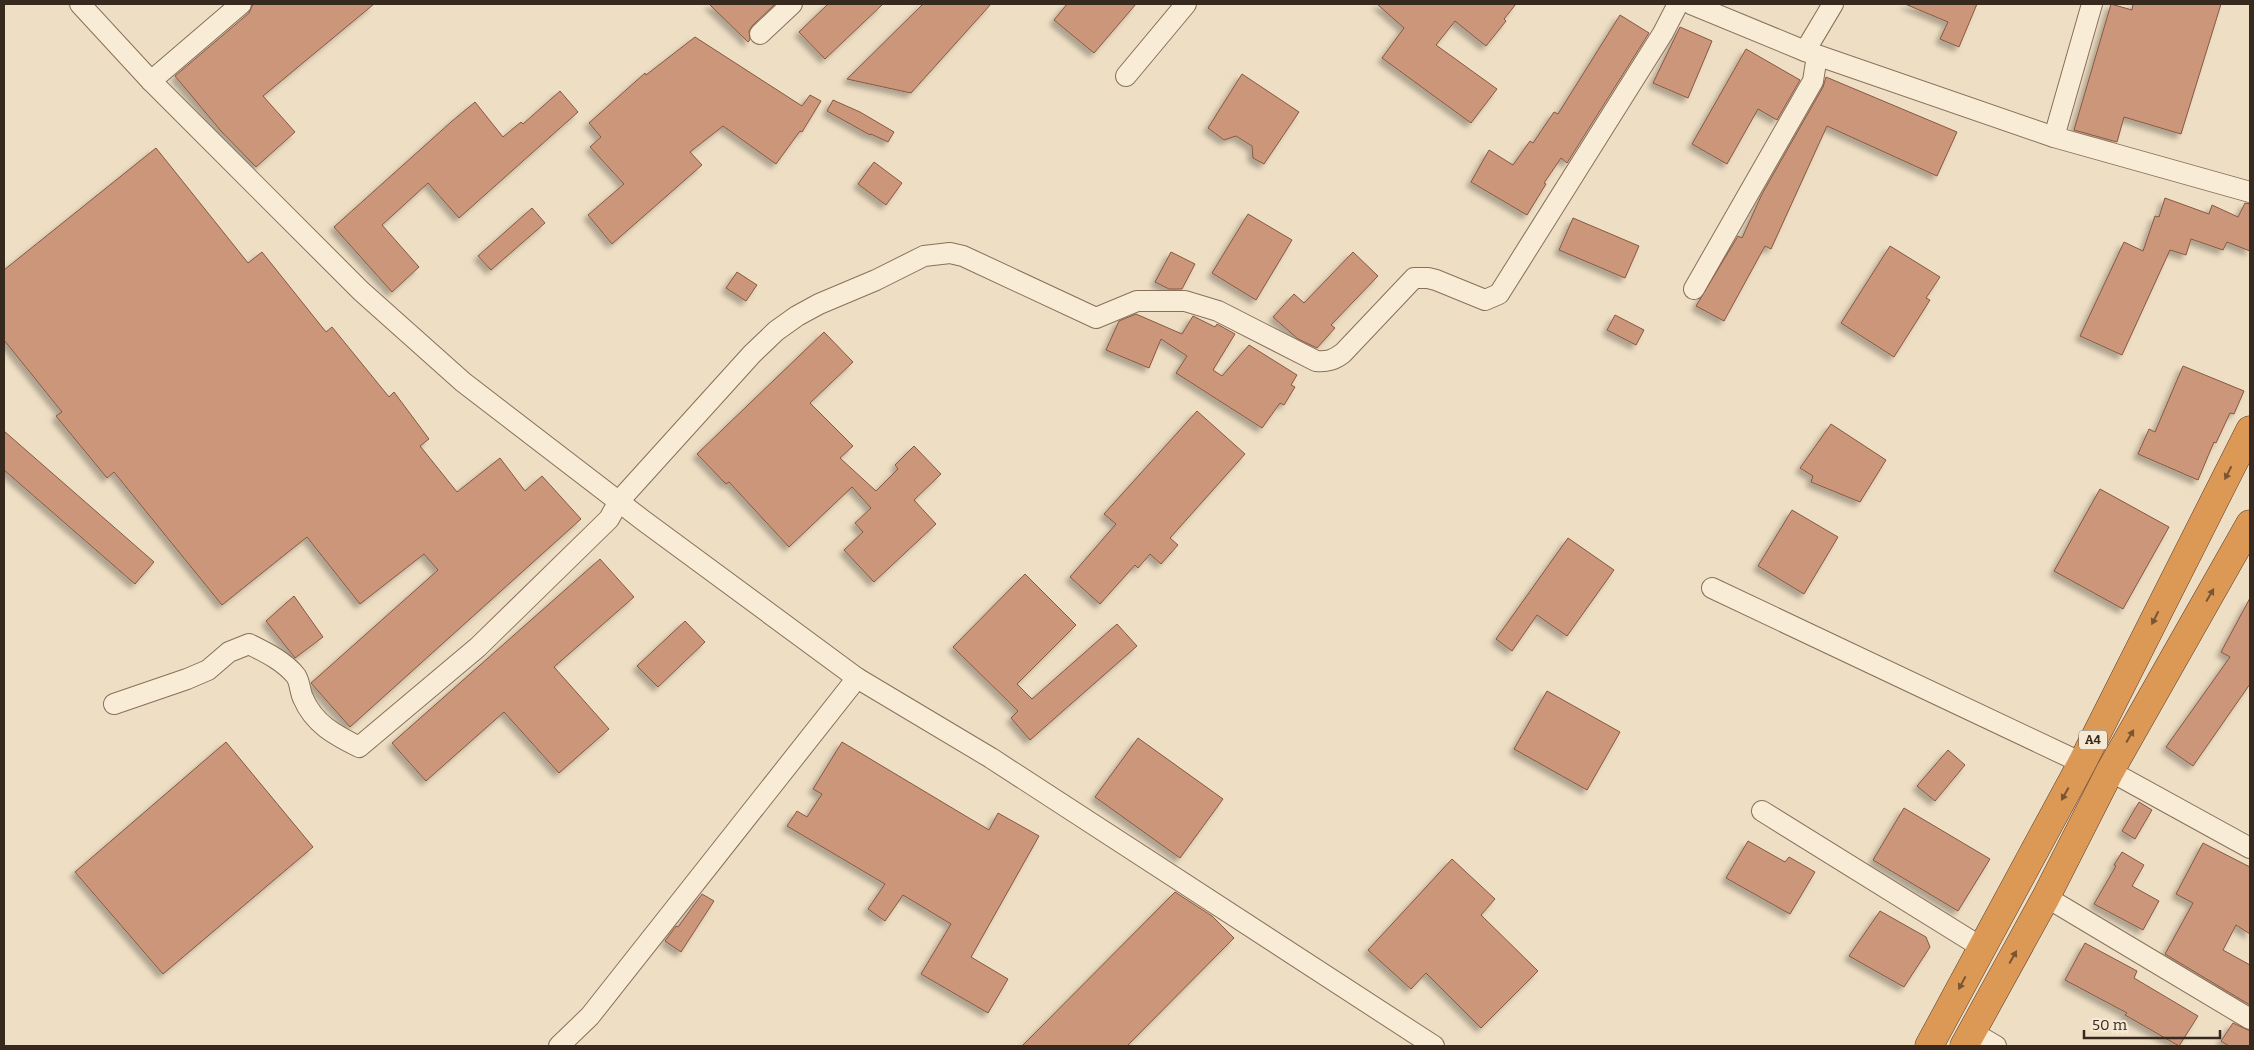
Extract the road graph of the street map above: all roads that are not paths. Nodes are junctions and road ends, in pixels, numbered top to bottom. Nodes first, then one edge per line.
1 (80, 4) edge
2 (241, 4) edge
3 (792, 4) edge
4 (1186, 4) edge
5 (1678, 4) edge
6 (1691, 4) edge
7 (1833, 4) edge
8 (2092, 4) edge
9 (760, 34) dead end
10 (1811, 53) junction
11 (1126, 76) dead end
12 (150, 81) junction
13 (2054, 137) junction
14 (2250, 192) edge
15 (1694, 288) dead end
16 (2250, 430) edge
17 (619, 501) junction
18 (2249, 529) edge
19 (1712, 588) dead end
20 (857, 678) junction
21 (114, 704) dead end
22 (2082, 763) junction
23 (2110, 771) junction
24 (1762, 811) dead end
25 (2250, 848) edge
26 (2046, 897) junction
27 (1981, 947) junction
28 (2250, 1020) edge
29 (1968, 1039) edge
30 (559, 1046) edge
31 (1434, 1046) edge
32 (1928, 1046) edge
33 (1996, 1046) edge

1 - 12 street
2 - 12 street
3 - 9 street
4 - 11 street
5 - 17 street
6 - 10 street
7 - 10 street
8 - 13 street
10 - 13 street
10 - 15 street
12 - 17 street
13 - 14 street
16 -> 22 highway, A4
17 - 20 street
17 - 21 street
23 -> 18 highway, A4
19 - 22 street
20 - 30 street
20 - 31 street
22 -> 27 highway, A4
23 - 25 street
23 - 26 highway, A4
24 - 27 street
26 - 28 street
29 -> 26 highway, A4
27 -> 32 highway, A4
29 - 33 street

